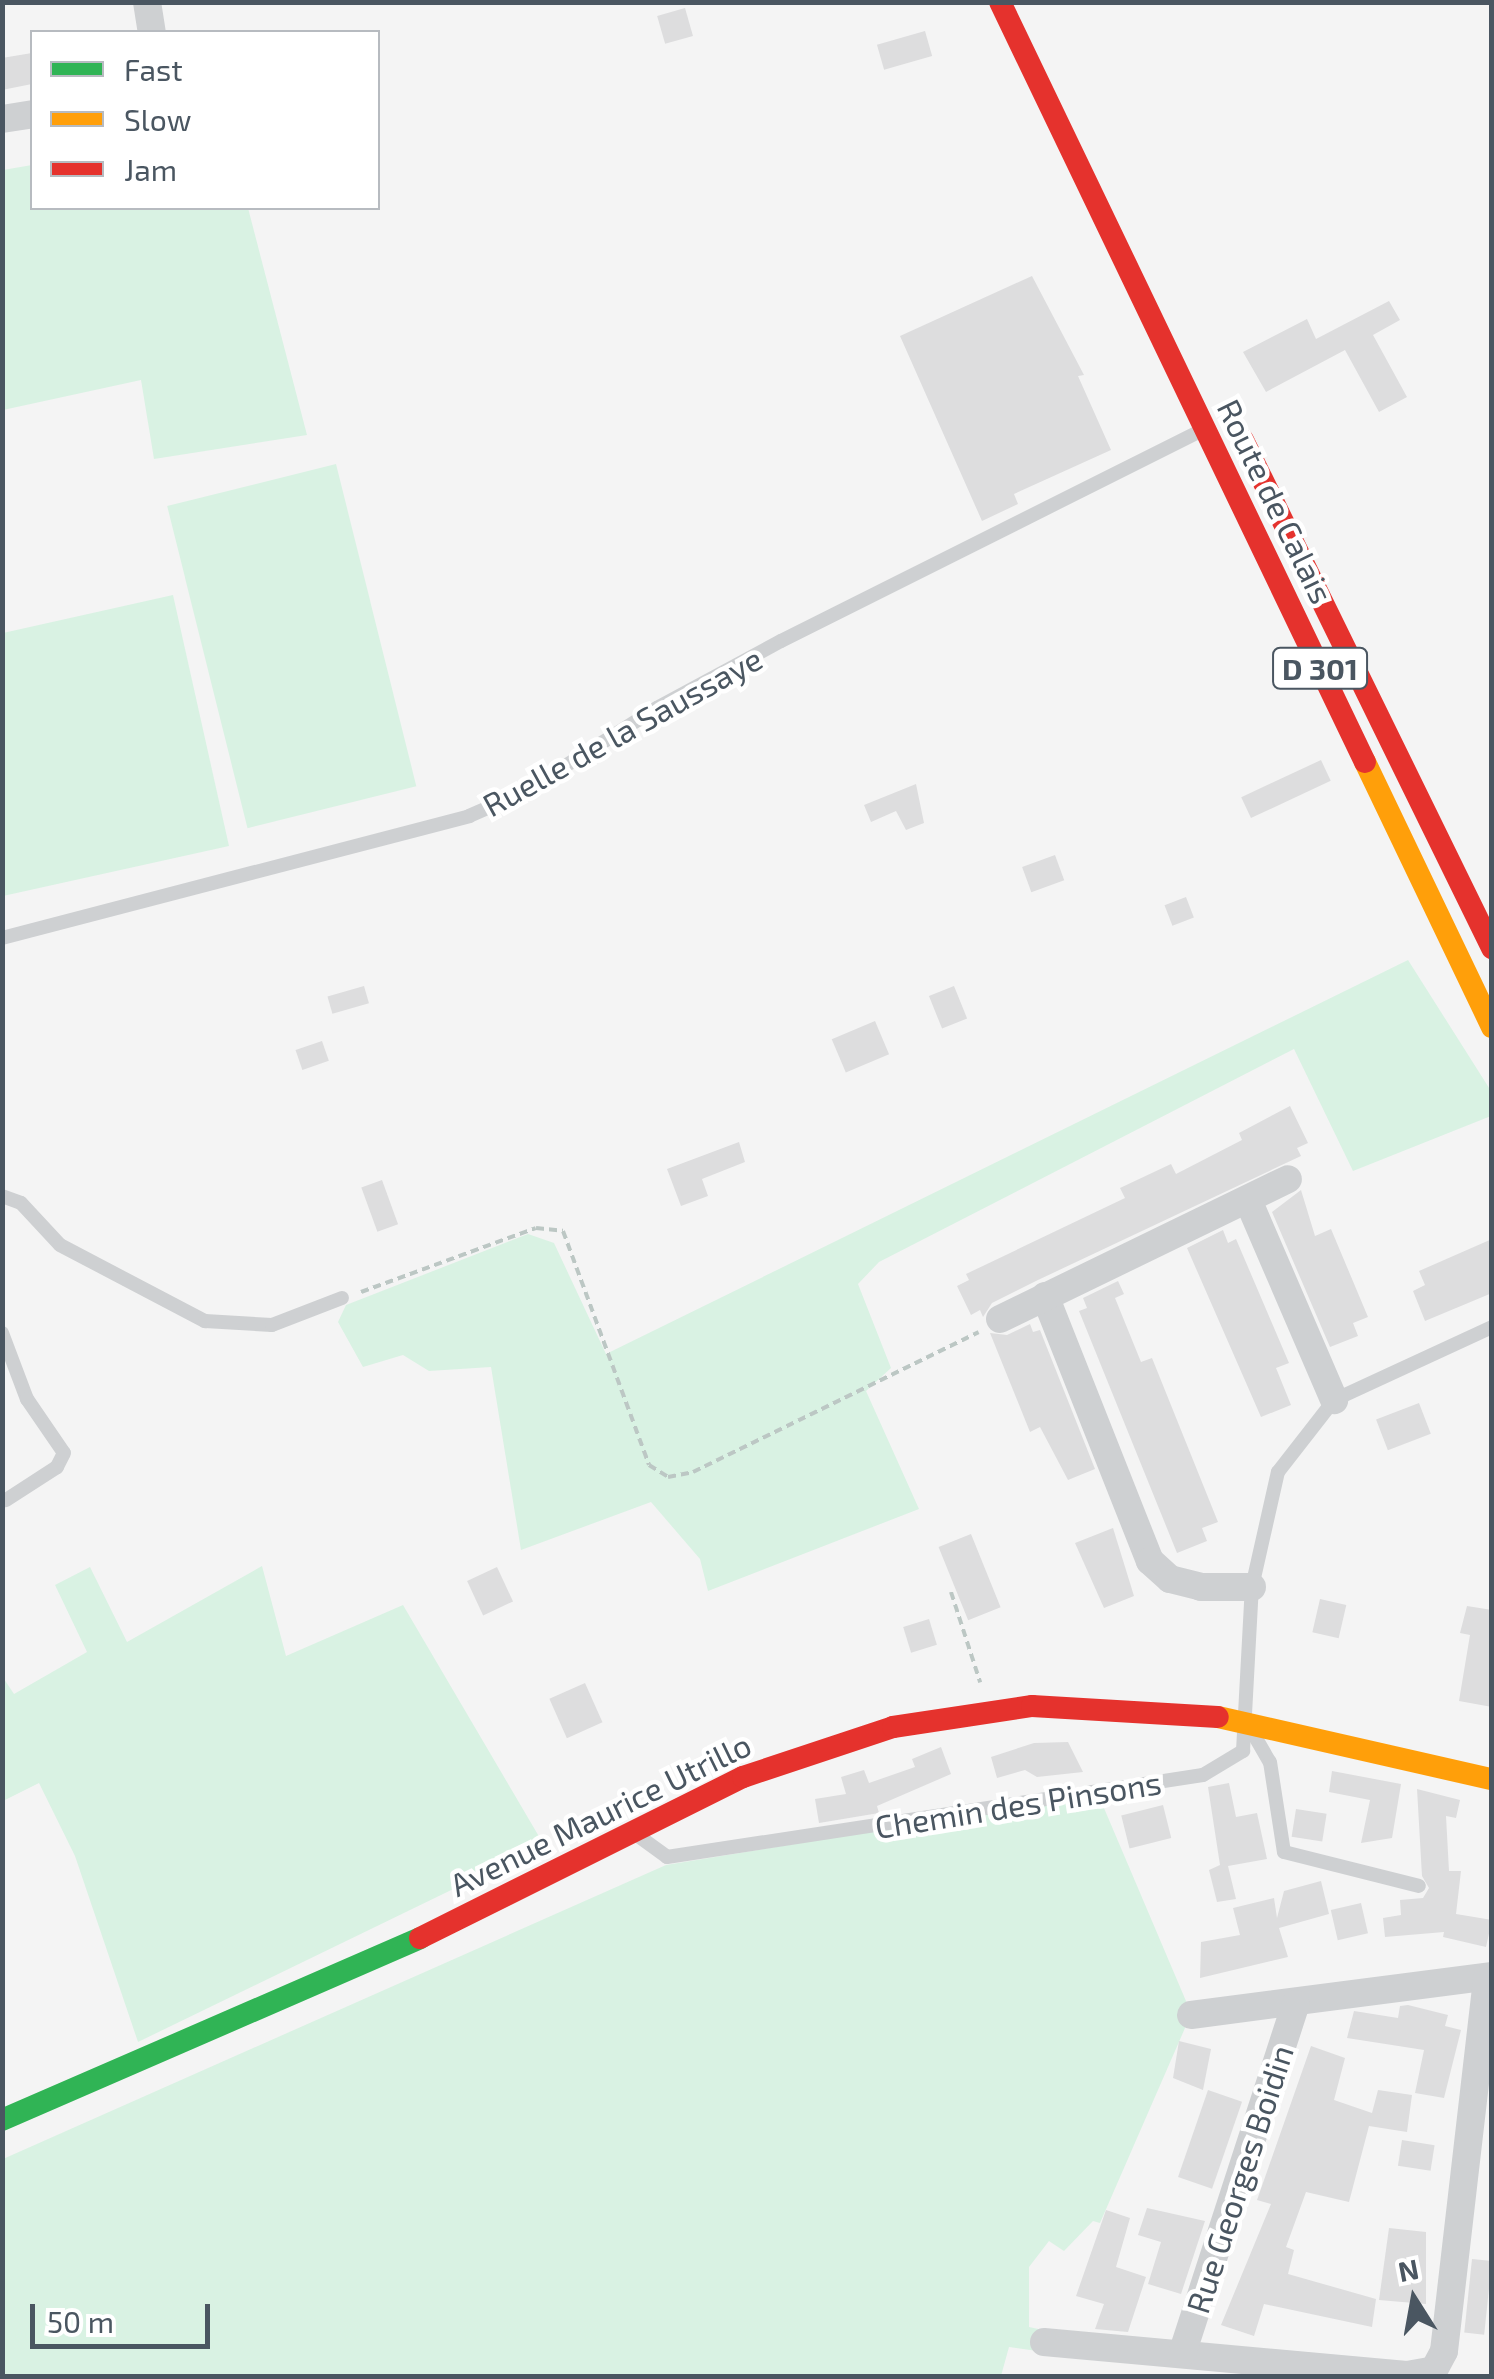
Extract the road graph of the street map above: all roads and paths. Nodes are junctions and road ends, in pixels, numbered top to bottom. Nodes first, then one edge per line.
1 (146, 2) edge
2 (1000, 2) edge
3 (152, 30) edge
4 (30, 114) edge
5 (2, 119) edge
6 (1233, 419) dead end
7 (1205, 428) junction
8 (2, 938) edge
9 (1492, 948) edge
10 (1492, 1028) edge
11 (1288, 1179) dead end
12 (2, 1196) edge
13 (1248, 1200) junction
14 (1045, 1296) junction
15 (342, 1298) joint
16 (1000, 1318) joint
17 (1492, 1328) edge
18 (2, 1333) edge
19 (1334, 1400) junction
20 (6, 1500) dead end
21 (1252, 1587) junction
22 (950, 1592) dead end
23 (986, 1711) junction
24 (1244, 1719) junction
25 (1492, 1779) edge
26 (632, 1831) junction
27 (1419, 1886) dead end
28 (1489, 1976) edge
29 (1296, 2004) junction
30 (1191, 2016) dead end
31 (2, 2120) edge
32 (1044, 2342) dead end
33 (1182, 2354) junction

1 - 3 street
2 - 7 main road, Route de Calais / D 301
4 - 5 street
6 - 9 main road, Route de Calais / D 301
7 - 8 lane, Ruelle de la Saussaye
7 - 10 main road, Route de Calais / D 301
11 - 13 street
12 - 15 lane
13 - 14 street
13 - 19 street
14 - 16 street
14 - 21 street
15 - 16 path
17 - 19 lane, Chemin des Pinsons
18 - 20 lane
19 - 21 lane, Chemin des Pinsons
21 - 24 lane, Chemin des Pinsons
22 - 23 path
23 - 24 main road, Avenue Maurice Utrillo
23 - 26 main road, Avenue Maurice Utrillo
24 - 25 main road, Avenue Maurice Utrillo
24 - 26 lane, Chemin des Pinsons
24 - 27 lane
26 - 31 main road, Avenue Maurice Utrillo
28 - 29 street
28 - 33 street
29 - 30 street
29 - 33 street, Rue Georges Boidin
32 - 33 street

